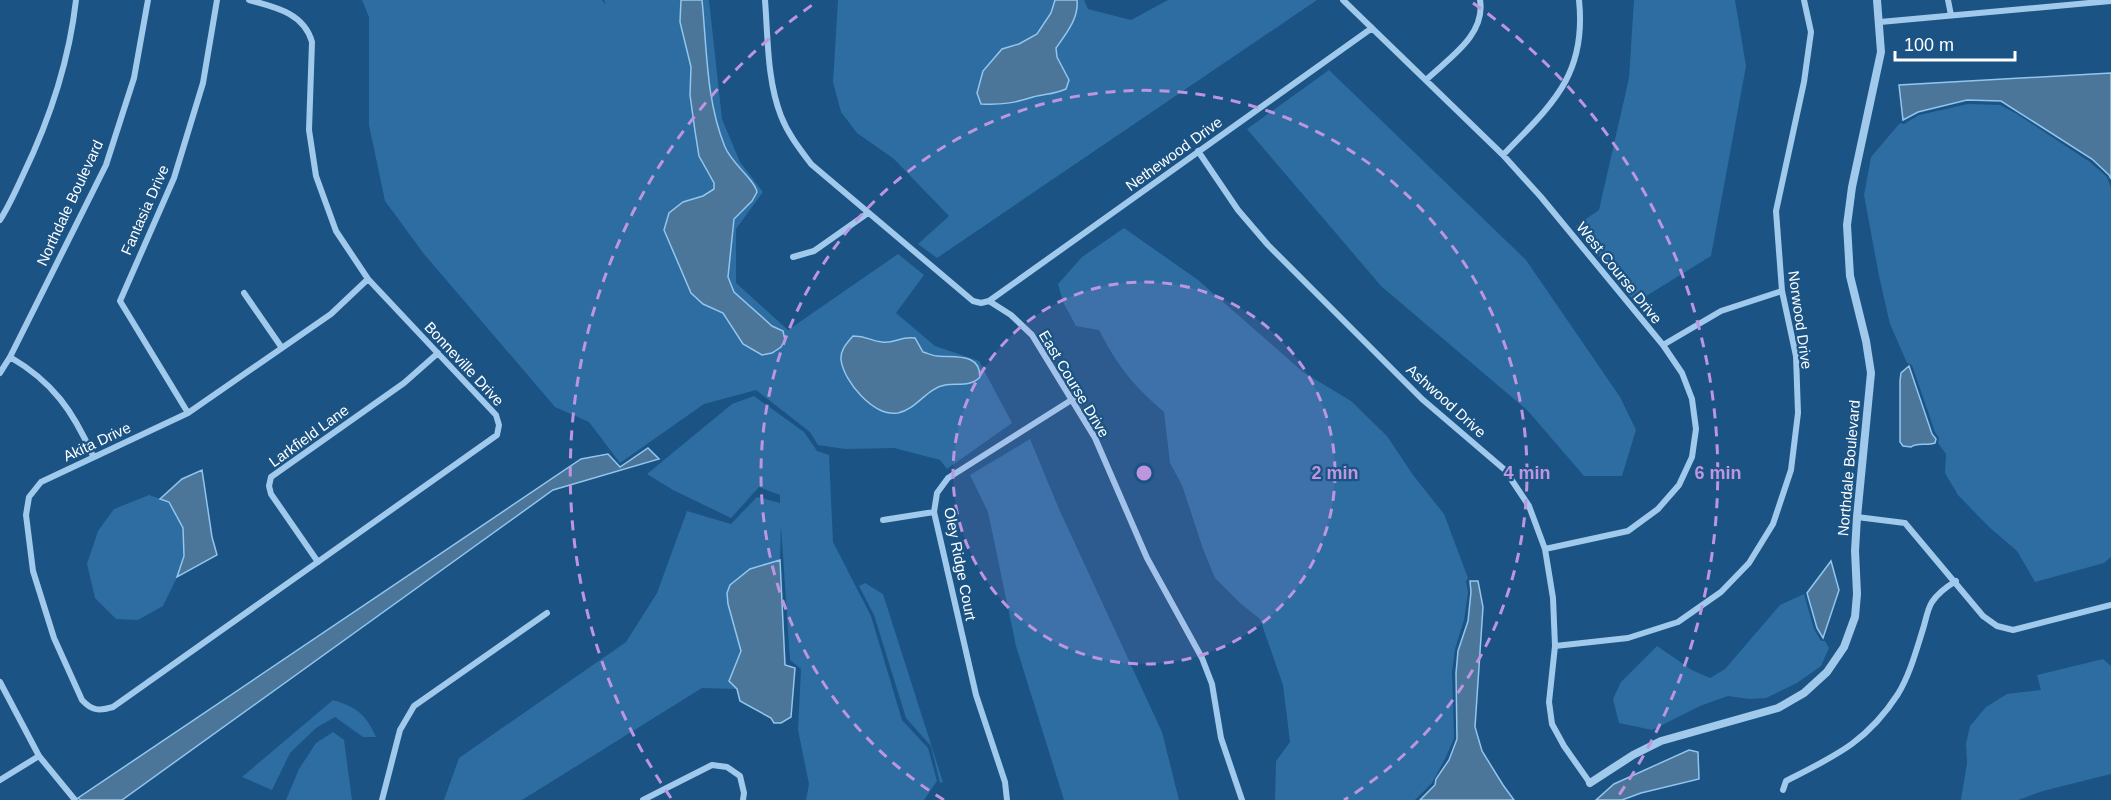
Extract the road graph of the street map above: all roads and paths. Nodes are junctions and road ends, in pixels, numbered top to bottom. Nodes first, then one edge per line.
1 (76, 0) edge
2 (148, 0) edge
3 (217, 0) edge
4 (249, 0) edge
5 (765, 0) edge
6 (1343, 0) edge
7 (1480, 0) edge
8 (1579, 0) edge
9 (1804, 0) edge
10 (1876, 0) edge
11 (1948, 0) edge
12 (2111, 1) edge
13 (1952, 15) junction
14 (1880, 22) junction
15 (1372, 28) junction
16 (1426, 80) junction
17 (1198, 151) junction
18 (1503, 155) junction
19 (868, 213) junction
20 (0, 220) edge
21 (793, 257) dead end
22 (368, 279) junction
23 (1782, 291) junction
24 (244, 293) dead end
25 (989, 301) junction
26 (1663, 345) junction
27 (282, 348) junction
28 (438, 353) junction
29 (10, 357) junction
30 (0, 373) edge
31 (1073, 399) junction
32 (188, 413) junction
33 (93, 456) junction
34 (934, 512) junction
35 (1857, 517) junction
36 (882, 520) dead end
37 (1545, 549) junction
38 (318, 562) junction
39 (1956, 581) junction
40 (2111, 605) edge
41 (547, 613) dead end
42 (1555, 646) junction
43 (0, 682) edge
44 (99, 711) joint
45 (39, 756) junction
46 (0, 780) edge
47 (1590, 783) joint
48 (1783, 790) dead end
49 (383, 798) edge
50 (75, 800) edge
51 (393, 800) edge
52 (642, 800) edge
53 (743, 800) edge
54 (1007, 800) edge
55 (1242, 800) edge

1 - 20 street
2 - 29 street, Northdale Boulevard
3 - 32 street, Fantasia Drive
4 - 22 street, Bonneville Drive
5 - 19 street, East Course Drive
6 - 15 street, West Course Drive
7 - 16 street
8 - 18 street
9 - 23 street, Norwood Drive
10 - 14 street, Northdale Boulevard
11 - 13 street
12 - 13 street
13 - 14 street
14 - 35 street, Northdale Boulevard
15 - 16 street, West Course Drive
15 - 17 street, Nethewood Drive
16 - 18 street, West Course Drive
17 - 25 street, Nethewood Drive
17 - 37 street, Ashwood Drive
18 - 26 street, West Course Drive
19 - 21 street
19 - 25 street, East Course Drive
22 - 27 street, Akita Drive
22 - 28 street, Bonneville Drive
23 - 26 street
23 - 42 street, Norwood Drive
24 - 27 street
25 - 31 street, East Course Drive
26 - 37 street, West Course Drive
27 - 32 street, Akita Drive
28 - 38 street, Larkfield Lane
28 - 38 street, Bonneville Drive
29 - 30 street, Northdale Boulevard
29 - 33 street
31 - 34 street, Oley Ridge Court
31 - 55 street, East Course Drive
32 - 33 street, Akita Drive
33 - 44 street, Akita Drive
34 - 36 street
34 - 54 street, Oley Ridge Court
35 - 39 street
35 - 47 street, Northdale Boulevard
37 - 42 street, Ashwood Drive
38 - 44 street, Bonneville Drive
39 - 40 street
39 - 48 street
41 - 49 street
42 - 47 street, Ashwood Drive
43 - 45 street
45 - 46 street
45 - 50 street
49 - 51 street
52 - 53 street

